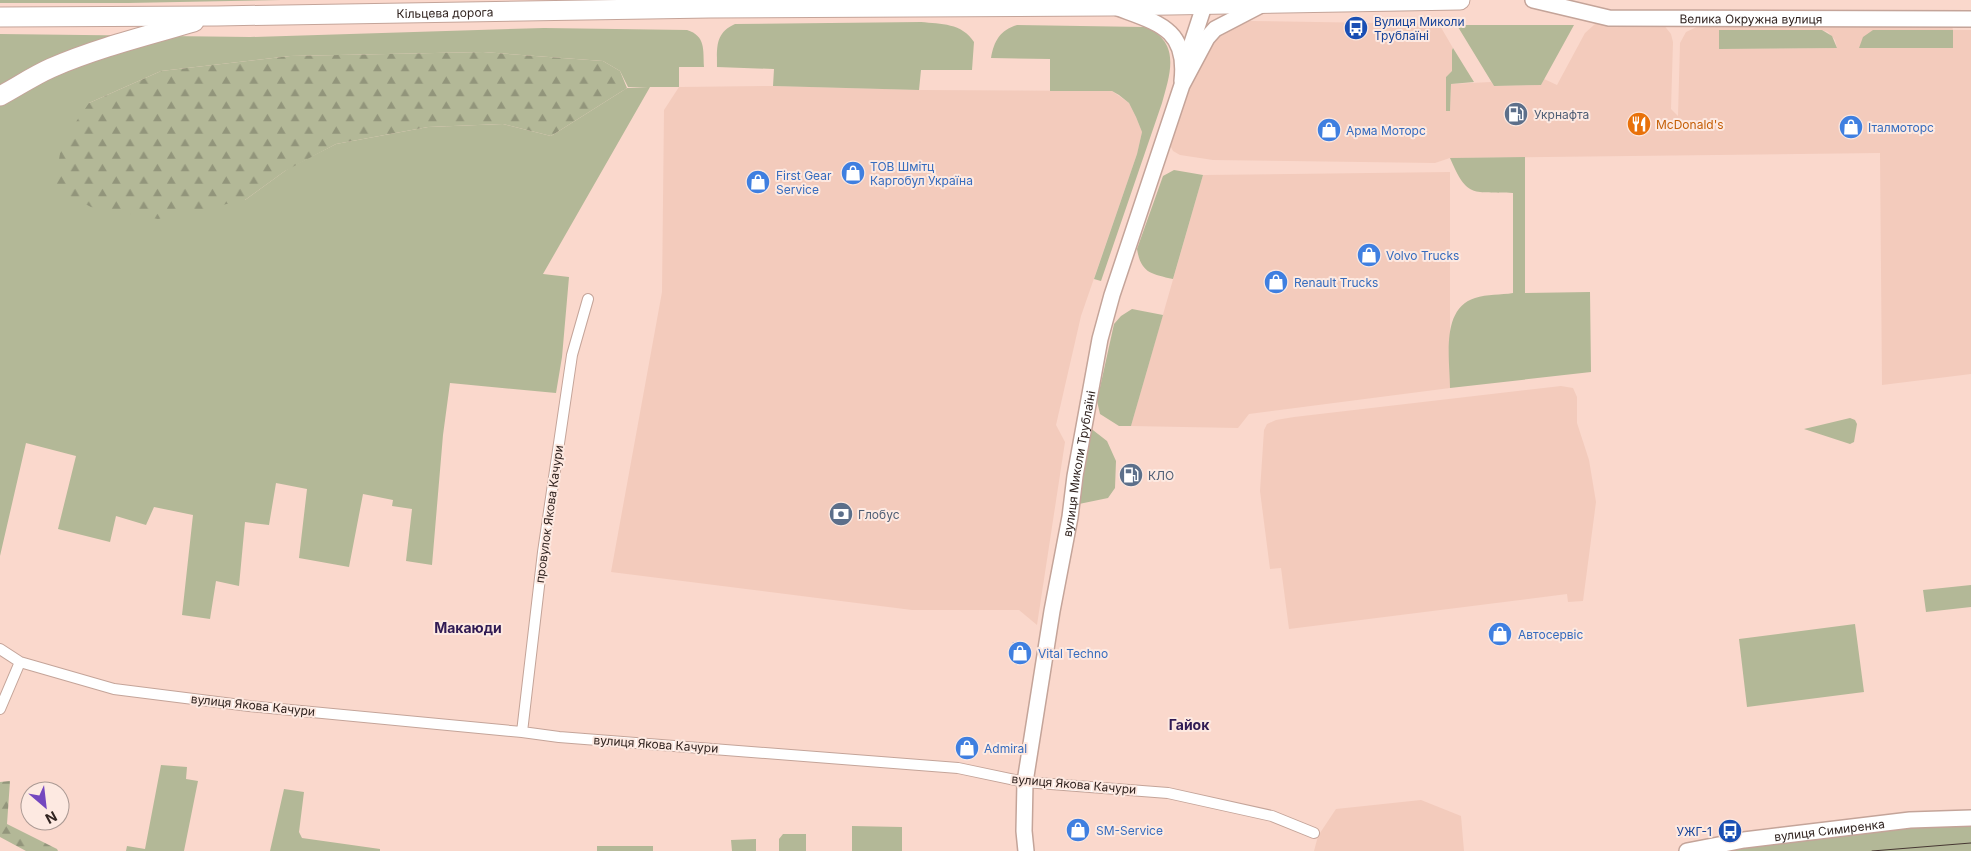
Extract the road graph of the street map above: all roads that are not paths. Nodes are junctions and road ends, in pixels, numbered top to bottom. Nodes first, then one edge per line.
1 (1460, 0) edge
2 (1533, 0) edge
3 (1205, 2) edge
4 (1307, 2) edge
5 (1264, 4) junction
6 (1112, 6) junction
7 (217, 16) junction
8 (0, 17) edge
9 (1971, 19) edge
10 (1184, 69) junction
11 (1182, 84) junction
12 (0, 96) edge
13 (588, 299) dead end
14 (0, 649) edge
15 (20, 662) junction
16 (0, 709) edge
17 (522, 732) junction
18 (1025, 782) junction
19 (1971, 818) edge
20 (1314, 833) dead end
21 (1026, 851) edge
22 (1687, 851) edge

1 - 4 highway, Кільцева дорога
2 - 9 main road, Велика Окружна вулиця
3 - 5 highway, Кільцева дорога
3 - 6 highway, Кільцева дорога
3 - 10 main road
4 - 5 highway, Кільцева дорога
5 - 11 main road, вулиця Миколи Трублаїні
6 - 7 highway, Кільцева дорога
6 - 10 main road, вулиця Миколи Трублаїні
7 - 8 highway, Кільцева дорога
7 - 12 highway
10 - 11 main road, вулиця Миколи Трублаїні
11 - 18 main road, вулиця Миколи Трублаїні
13 - 17 street, провулок Якова Качури
14 - 15 street, вулиця Якова Качури
15 - 16 street
15 - 17 street, вулиця Якова Качури
17 - 18 street, вулиця Якова Качури
18 - 20 street, вулиця Якова Качури
18 - 21 main road, вулиця Миколи Трублаїні
19 - 22 main road, вулиця Симиренка

